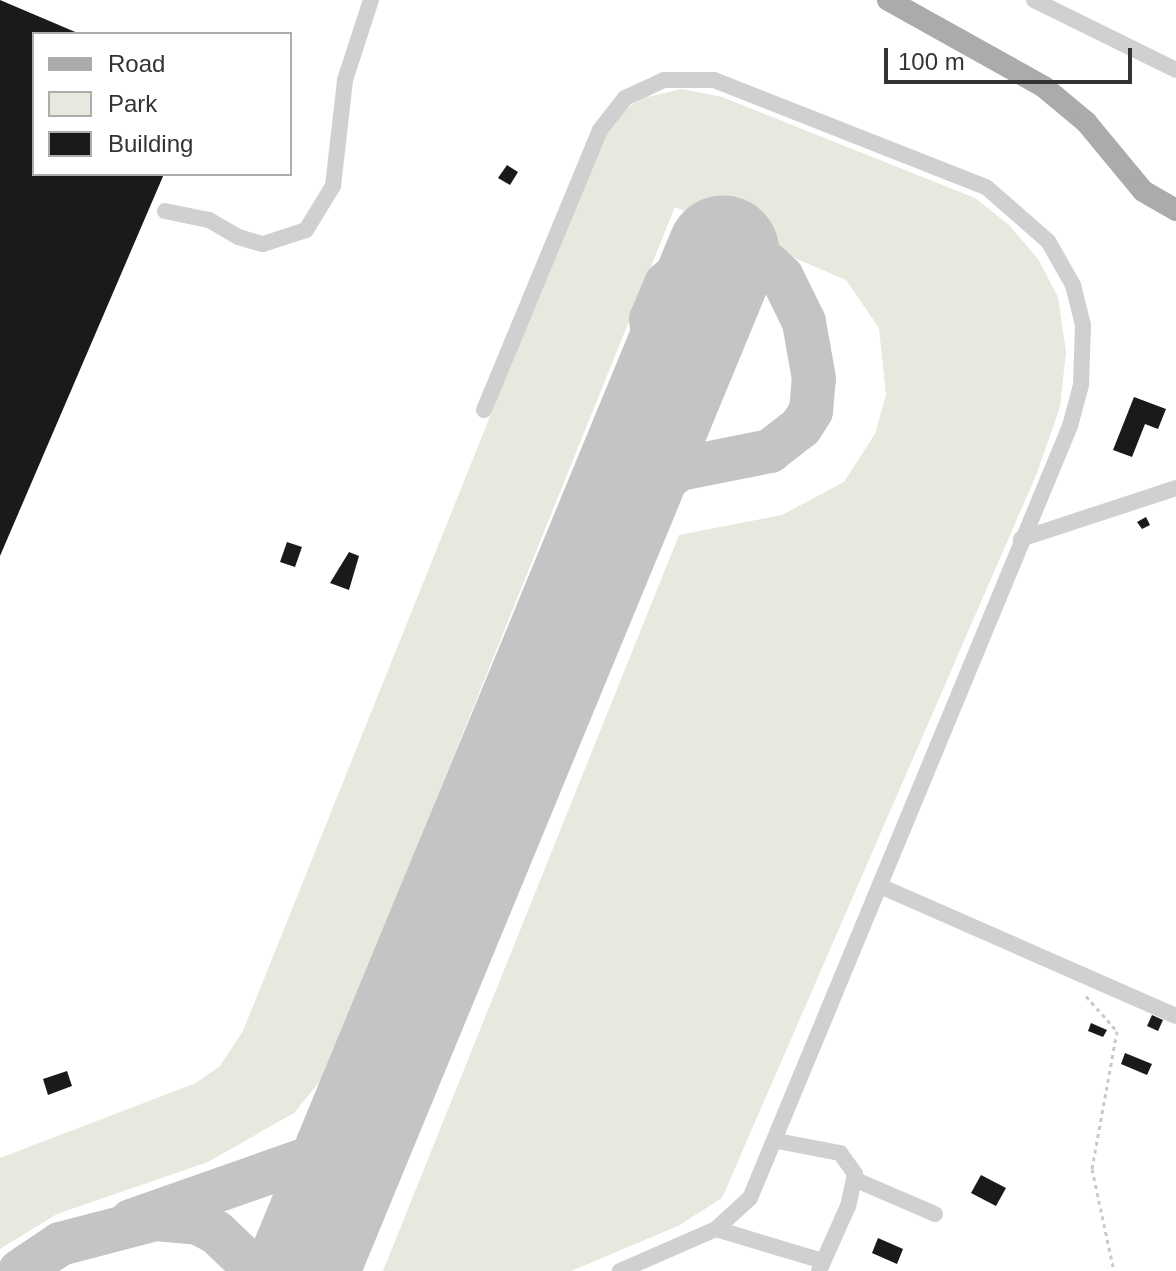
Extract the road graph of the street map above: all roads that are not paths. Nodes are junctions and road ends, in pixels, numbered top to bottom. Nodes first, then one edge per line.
1 (371, 0) edge
2 (888, 0) edge
3 (1034, 0) edge
4 (1176, 70) edge
5 (1176, 210) edge
6 (165, 211) dead end
7 (484, 410) dead end
8 (1176, 488) edge
9 (1021, 539) junction
10 (880, 886) junction
11 (1176, 1016) edge
12 (777, 1141) junction
13 (856, 1180) junction
14 (935, 1214) dead end
15 (716, 1229) junction
16 (821, 1266) edge
17 (620, 1271) edge

1 - 6 lane
2 - 5 main road
3 - 4 lane
7 - 9 lane
8 - 9 lane
9 - 10 lane
10 - 11 lane
10 - 12 lane
12 - 13 lane
12 - 15 lane
13 - 14 lane
13 - 16 lane
15 - 16 lane
15 - 17 lane

